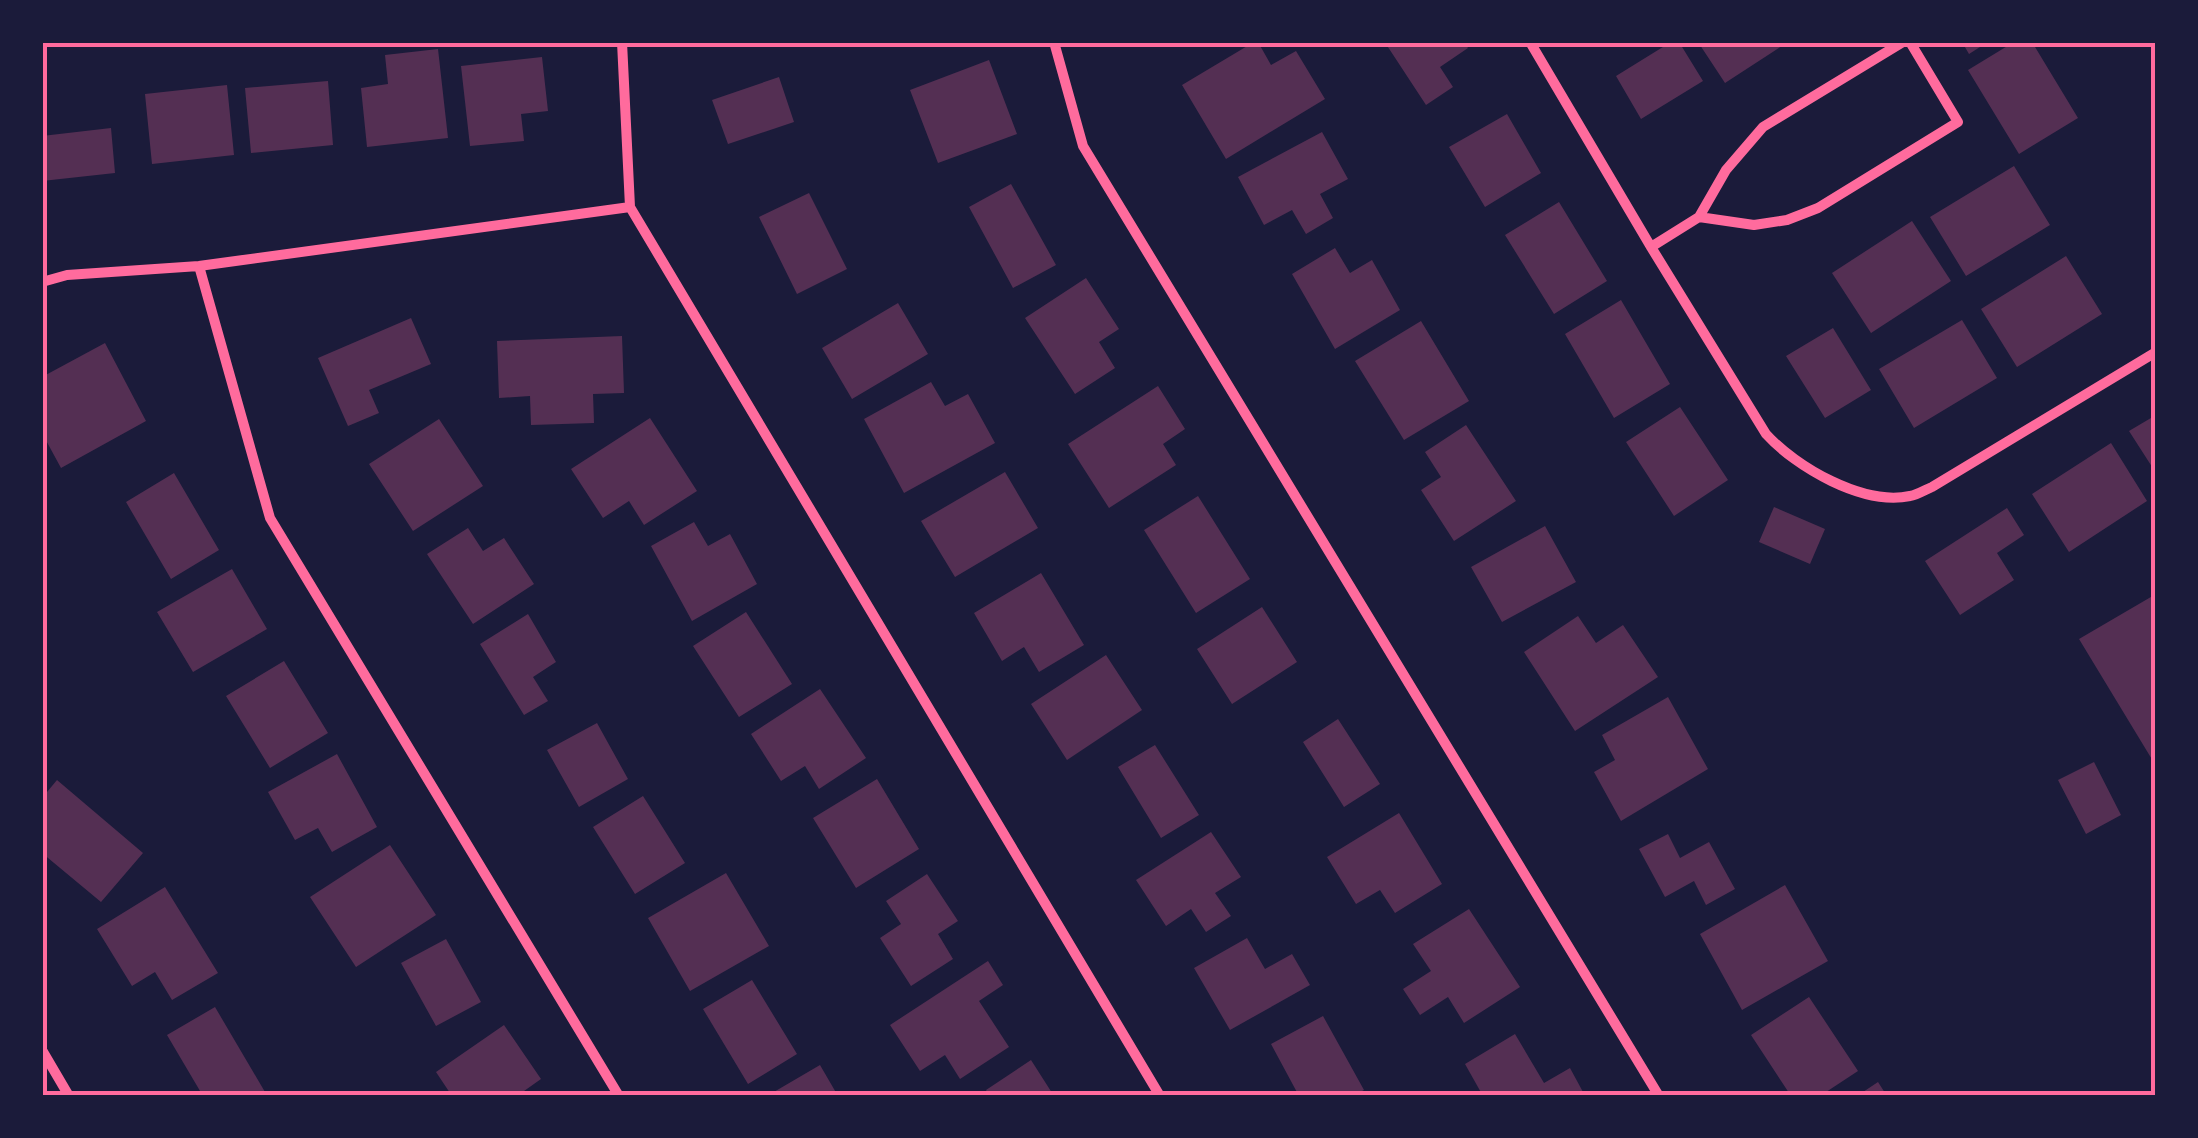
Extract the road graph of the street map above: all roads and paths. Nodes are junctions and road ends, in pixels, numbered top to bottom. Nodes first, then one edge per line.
1 (622, 42) edge
2 (1054, 42) edge
3 (1530, 42) edge
4 (1903, 42) edge
5 (1910, 42) edge
6 (630, 207) junction
7 (1699, 218) junction
8 (1651, 247) junction
9 (200, 266) junction
10 (42, 282) edge
11 (2156, 352) edge
12 (42, 1050) edge
13 (70, 1096) edge
14 (619, 1096) edge
15 (1160, 1096) edge
16 (1660, 1096) edge

1 - 6 street
2 - 16 street
3 - 8 street
4 - 7 street
5 - 7 street
6 - 9 street
6 - 15 street
7 - 8 street
8 - 11 street
9 - 10 street
9 - 14 street
12 - 13 street

